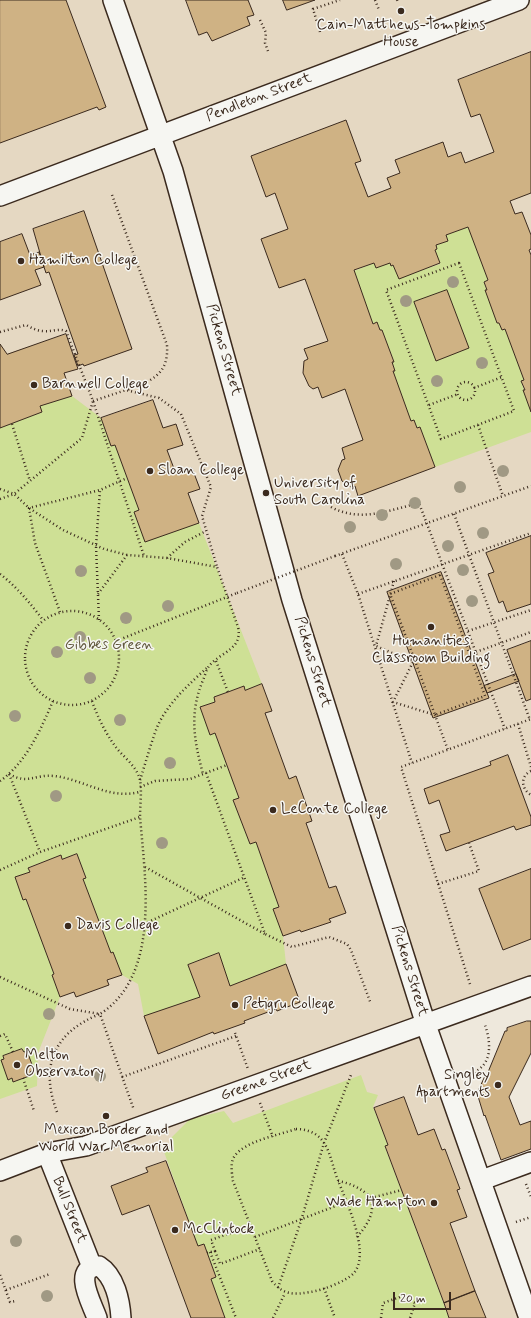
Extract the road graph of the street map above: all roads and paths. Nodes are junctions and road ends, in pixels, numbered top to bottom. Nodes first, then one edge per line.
1 (113, 0) edge
2 (340, 0) edge
3 (375, 0) edge
4 (519, 0) edge
5 (379, 10) dead end
6 (260, 20) dead end
7 (320, 32) dead end
8 (268, 51) dead end
9 (162, 136) junction
10 (112, 195) dead end
11 (0, 196) edge
12 (0, 332) edge
13 (502, 377) junction
14 (474, 388) junction
15 (126, 390) junction
16 (458, 394) junction
17 (93, 401) junction
18 (429, 405) junction
19 (12, 424) dead end
20 (478, 425) junction
21 (128, 478) dead end
22 (30, 480) junction
23 (119, 482) junction
24 (531, 486) edge
25 (0, 489) edge
26 (100, 490) junction
27 (14, 494) junction
28 (503, 496) junction
29 (0, 499) edge
30 (331, 507) dead end
31 (29, 508) junction
32 (454, 514) junction
33 (427, 524) junction
34 (206, 531) junction
35 (531, 533) edge
36 (96, 546) junction
37 (342, 554) junction
38 (128, 555) junction
39 (468, 555) junction
40 (144, 556) junction
41 (167, 558) junction
42 (442, 564) junction
43 (217, 567) junction
44 (446, 572) junction
45 (0, 574) edge
46 (440, 575) junction
47 (394, 581) junction
48 (98, 594) junction
49 (358, 594) junction
50 (390, 594) junction
51 (228, 597) junction
52 (531, 610) edge
53 (60, 612) junction
54 (43, 620) junction
55 (99, 620) junction
56 (494, 622) junction
57 (468, 631) junction
58 (531, 632) edge
59 (116, 641) junction
60 (501, 643) junction
61 (376, 646) junction
62 (476, 652) junction
63 (216, 661) junction
64 (209, 666) junction
65 (228, 692) dead end
66 (492, 694) junction
67 (485, 696) junction
68 (53, 701) junction
69 (92, 701) junction
70 (393, 702) junction
71 (435, 715) junction
72 (530, 720) edge
73 (518, 724) junction
74 (506, 729) junction
75 (448, 750) junction
76 (412, 763) junction
77 (227, 765) dead end
78 (531, 767) edge
79 (531, 771) edge
80 (9, 774) junction
81 (204, 774) junction
82 (0, 781) edge
83 (140, 781) junction
84 (140, 787) junction
85 (139, 792) junction
86 (531, 794) edge
87 (140, 817) junction
88 (469, 843) dead end
89 (40, 852) junction
90 (145, 866) junction
91 (0, 870) edge
92 (244, 878) junction
93 (438, 884) junction
94 (201, 898) junction
95 (144, 924) junction
96 (265, 934) junction
97 (0, 977) edge
98 (470, 984) dead end
99 (531, 986) edge
100 (371, 1004) dead end
101 (100, 1014) junction
102 (426, 1025) junction
103 (485, 1025) dead end
104 (0, 1036) edge
105 (13, 1052) dead end
106 (249, 1073) dead end
107 (351, 1075) dead end
108 (122, 1077) junction
109 (463, 1077) dead end
110 (23, 1078) dead end
111 (128, 1095) dead end
112 (259, 1099) dead end
113 (34, 1111) dead end
114 (57, 1112) dead end
115 (273, 1137) junction
116 (324, 1143) junction
117 (47, 1154) junction
118 (531, 1162) edge
119 (0, 1171) edge
120 (482, 1180) junction
121 (338, 1181) junction
122 (402, 1190) dead end
123 (371, 1198) junction
124 (346, 1202) junction
125 (531, 1217) edge
126 (301, 1221) junction
127 (515, 1223) dead end
128 (250, 1226) junction
129 (255, 1237) junction
130 (357, 1237) junction
131 (260, 1249) junction
132 (214, 1251) junction
133 (92, 1267) junction
134 (50, 1274) dead end
135 (0, 1275) edge
136 (278, 1288) junction
137 (324, 1288) junction
138 (6, 1290) junction
139 (285, 1293) junction
140 (16, 1301) dead end
141 (97, 1318) edge
142 (121, 1318) edge
143 (236, 1318) edge
144 (273, 1318) edge
145 (335, 1318) edge
146 (381, 1318) edge
147 (410, 1318) edge
148 (530, 1318) edge

1 - 9 street, Pickens Street
2 - 7 path
3 - 5 path
4 - 9 street, Pendleton Street
6 - 8 path
9 - 11 street, Pendleton Street
9 - 102 street, Pickens Street
10 - 15 path
12 - 17 path
13 - 14 path
13 - 18 path
13 - 20 path
14 - 16 path
14 - 16 path
15 - 17 path
15 - 34 path
16 - 18 path
17 - 22 path
17 - 23 path
18 - 20 path
19 - 22 path
20 - 28 path
21 - 23 path
22 - 27 path
23 - 26 path
23 - 40 path
24 - 28 path
25 - 27 path
26 - 31 path
26 - 36 path
27 - 29 path
27 - 31 path
28 - 32 path
30 - 33 path
31 - 36 path
31 - 53 path
32 - 33 path
32 - 39 path
33 - 37 path
33 - 42 path
34 - 41 path
34 - 43 path
35 - 39 path
36 - 38 path
36 - 48 path
37 - 49 path
37 - 51 path, bridge
38 - 40 path
38 - 48 path
39 - 42 path
39 - 56 path
40 - 41 path
41 - 43 path
42 - 44 path
42 - 47 path
43 - 51 path
44 - 46 path
44 - 57 path
45 - 54 path
46 - 50 path
46 - 67 path
47 - 49 path
47 - 50 path
48 - 55 path
49 - 61 path
50 - 61 path
50 - 71 path
51 - 59 path
51 - 63 path
52 - 56 path
53 - 54 path
53 - 55 path
54 - 68 path
55 - 59 path
56 - 57 path
56 - 60 path
57 - 62 path
58 - 60 path
59 - 69 path
60 - 62 path
60 - 72 path
61 - 70 path
61 - 70 path
62 - 66 path
63 - 64 path
63 - 65 path
64 - 81 path
64 - 83 path
66 - 67 path
66 - 74 path
67 - 71 path
68 - 69 path
68 - 80 path
69 - 83 path
70 - 71 path
70 - 76 path
71 - 75 path
72 - 73 path
73 - 74 path
73 - 78 path
74 - 75 path
75 - 76 path
76 - 93 path
77 - 81 path
79 - 86 path
80 - 82 path
80 - 85 path
80 - 89 path
81 - 84 path
81 - 92 path
83 - 84 path
84 - 85 path
85 - 87 path
87 - 89 path
87 - 90 path
88 - 93 path
89 - 91 path
90 - 94 path
90 - 95 path
92 - 94 path
92 - 96 path
93 - 98 path
94 - 95 path
94 - 96 path
95 - 101 path
96 - 100 path
97 - 101 path
99 - 102 street, Greene Street
101 - 108 path
101 - 114 path
102 - 117 street, Greene Street
102 - 120 street, Pickens Street
103 - 109 path
104 - 105 path
106 - 108 path
107 - 116 path
108 - 111 path
110 - 113 path
112 - 115 path
115 - 116 path
115 - 128 path
116 - 121 path
116 - 126 path
117 - 119 street, Greene Street
117 - 133 street, Bull Street
118 - 120 street
120 - 148 street, Pickens Street
121 - 123 path
121 - 124 path
122 - 123 path
123 - 130 path
124 - 126 path
124 - 130 path
125 - 127 path
126 - 129 path
126 - 136 path
128 - 129 path
128 - 132 path
129 - 131 path
130 - 137 path
131 - 132 path
131 - 136 path
132 - 143 path
133 - 141 street
133 - 142 street
134 - 138 path
135 - 138 path
136 - 139 path
137 - 139 path
137 - 145 path
138 - 140 path
139 - 144 path
146 - 147 path

